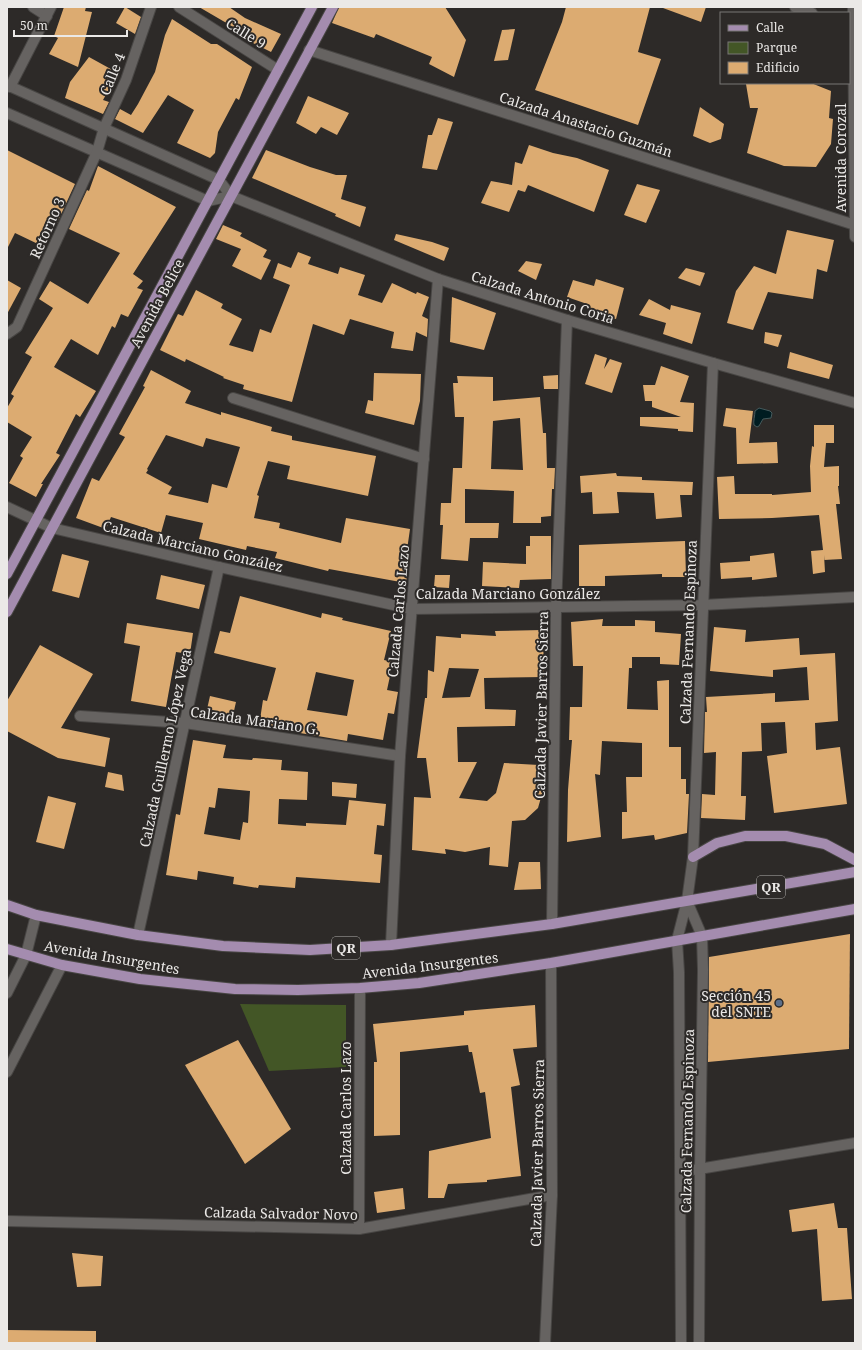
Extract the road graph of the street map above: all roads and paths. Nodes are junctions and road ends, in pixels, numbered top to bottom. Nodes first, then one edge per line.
1 (33, 7) edge
2 (151, 7) edge
3 (179, 7) edge
4 (312, 7) edge
5 (332, 7) edge
6 (795, 7) edge
7 (853, 7) edge
8 (49, 11) edge
9 (809, 12) edge
10 (852, 27) edge
11 (309, 50) junction
12 (278, 70) junction
13 (8, 86) edge
14 (7, 113) edge
15 (104, 128) junction
16 (97, 152) junction
17 (219, 180) junction
18 (231, 196) junction
19 (208, 201) junction
20 (855, 225) edge
21 (855, 237) edge
22 (438, 279) junction
23 (567, 320) junction
24 (7, 334) edge
25 (713, 363) junction
26 (233, 398) dead end
27 (855, 403) edge
28 (424, 459) junction
29 (7, 507) edge
30 (36, 521) junction
31 (52, 528) junction
32 (219, 567) junction
33 (7, 574) edge
34 (855, 596) edge
35 (703, 605) junction
36 (556, 608) junction
37 (412, 609) junction
38 (7, 612) edge
39 (80, 716) dead end
40 (185, 723) junction
41 (400, 756) junction
42 (693, 857) junction
43 (855, 860) edge
44 (855, 872) edge
45 (687, 902) junction
46 (7, 905) edge
47 (855, 909) edge
48 (36, 915) junction
49 (552, 924) junction
50 (138, 935) junction
51 (702, 936) junction
52 (677, 940) junction
53 (391, 945) junction
54 (7, 949) edge
55 (26, 955) junction
56 (551, 963) junction
57 (62, 965) junction
58 (360, 988) junction
59 (7, 993) edge
60 (7, 1072) edge
61 (855, 1143) edge
62 (700, 1168) junction
63 (681, 1172) junction
64 (552, 1194) junction
65 (7, 1221) edge
66 (359, 1229) junction
67 (699, 1234) junction
68 (681, 1235) junction
69 (699, 1329) junction
70 (681, 1331) junction
71 (545, 1343) edge
72 (681, 1343) edge
73 (699, 1343) edge

1 - 8 street
2 - 15 street, Calle 4
3 - 12 street, Calle 9
4 - 12 main road, Avenida Belice
5 - 11 main road, Avenida Belice
6 - 9 street
7 - 10 street, Avenida Corozal
8 - 13 street
10 - 20 street, Avenida Corozal
11 - 18 main road, Avenida Belice
11 - 20 street, Calzada Anastacio Guzmán
12 - 17 main road, Avenida Belice
13 - 15 street
14 - 16 street
15 - 16 street, Retorno 3
15 - 17 street
16 - 19 street
16 - 24 street, Retorno 3
17 - 18 street
17 - 19 main road, Avenida Belice
18 - 19 street
18 - 22 street, Calzada Antonio Coria
18 - 31 main road, Avenida Belice
19 - 30 main road, Avenida Belice
20 - 21 street, Avenida Corozal
22 - 23 street, Calzada Antonio Coria
22 - 28 street, Calzada Carlos Lazo
23 - 25 street, Calzada Antonio Coria
23 - 36 street, Calzada Javier Barros Sierra
25 - 27 street, Calzada Antonio Coria
25 - 35 street, Calzada Fernando Espinoza
26 - 28 street
28 - 37 street, Calzada Carlos Lazo
29 - 30 street, Calzada Marciano González
30 - 31 street, Calzada Marciano González
30 - 33 main road, Avenida Belice
31 - 32 street, Calzada Marciano González
31 - 38 main road, Avenida Belice
32 - 37 street, Calzada Marciano González
32 - 40 street, Calzada Guillermo López Vega
34 - 35 street, Calzada Marciano González
35 - 36 street, Calzada Marciano González
35 - 42 street, Calzada Fernando Espinoza
36 - 37 street, Calzada Marciano González
36 - 49 street, Calzada Javier Barros Sierra
37 - 41 street, Calzada Carlos Lazo
39 - 40 street, Calzada Mariano G.
40 - 41 street, Calzada Mariano G.
40 - 50 street, Calzada Guillermo López Vega
41 - 53 street, Calzada Carlos Lazo
42 - 43 main road
42 - 45 street, Calzada Fernando Espinoza
44 - 45 main road, Avenida Insurgentes / QR
45 - 49 main road, Avenida Insurgentes / QR
45 - 51 street, Calzada Fernando Espinoza
45 - 52 street, Calzada Fernando Espinoza
46 - 48 main road, Avenida Insurgentes / QR
47 - 51 main road, Avenida Insurgentes
48 - 50 main road, Avenida Insurgentes / QR
48 - 55 street
49 - 53 main road, Avenida Insurgentes / QR
50 - 53 main road, Avenida Insurgentes / QR
51 - 52 main road, Avenida Insurgentes
51 - 62 street, Calzada Fernando Espinoza
52 - 56 main road, Avenida Insurgentes
52 - 63 street, Calzada Fernando Espinoza
54 - 55 main road, Avenida Insurgentes
55 - 57 main road, Avenida Insurgentes
55 - 59 street
56 - 58 main road, Avenida Insurgentes
56 - 64 street, Calzada Javier Barros Sierra
57 - 58 main road, Avenida Insurgentes
57 - 60 street
58 - 66 street, Calzada Carlos Lazo
61 - 62 street
62 - 63 street
62 - 67 street, Calzada Fernando Espinoza
63 - 68 street, Calzada Fernando Espinoza
64 - 66 street, Calzada Salvador Novo
64 - 71 street, Calzada Javier Barros Sierra
65 - 66 street, Calzada Salvador Novo
67 - 68 street
67 - 69 street, Calzada Fernando Espinoza
68 - 70 street, Calzada Fernando Espinoza
69 - 70 street
69 - 73 street, Calzada Fernando Espinoza
70 - 72 street, Calzada Fernando Espinoza

